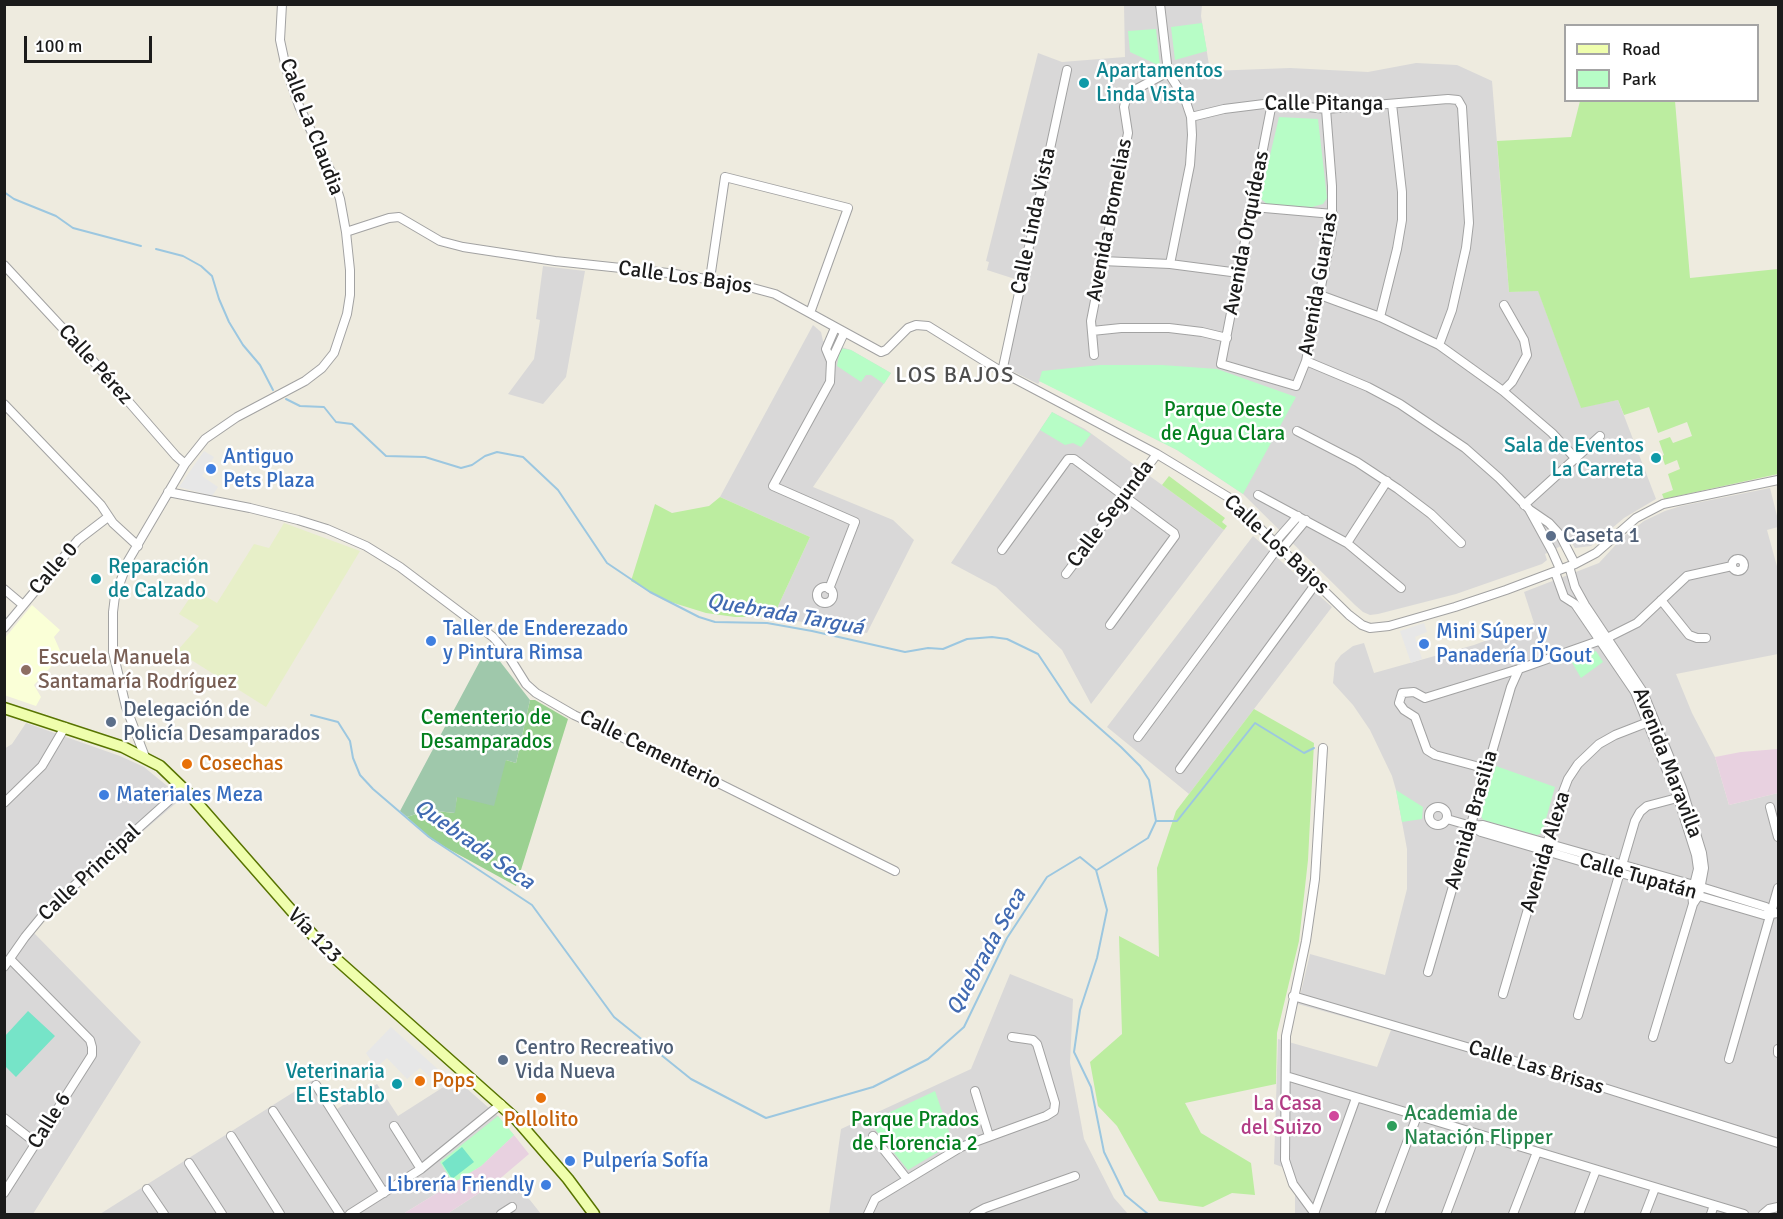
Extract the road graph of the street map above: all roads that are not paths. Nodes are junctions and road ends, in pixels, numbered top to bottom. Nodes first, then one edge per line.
1 (282, 4) edge
2 (1160, 4) edge
3 (1067, 70) dead end
4 (1168, 72) junction
5 (1272, 103) junction
6 (1392, 104) junction
7 (1326, 109) junction
8 (1191, 117) junction
9 (1253, 207) junction
10 (1333, 214) junction
11 (346, 232) junction
12 (1102, 261) junction
13 (1170, 264) junction
14 (4, 265) edge
15 (1239, 273) junction
16 (710, 279) junction
17 (1320, 295) junction
18 (1504, 305) dead end
19 (810, 313) junction
20 (1380, 317) junction
21 (835, 328) junction
22 (1092, 331) junction
23 (844, 333) junction
24 (1227, 338) junction
25 (1439, 345) junction
26 (1094, 356) dead end
27 (831, 361) junction
28 (1306, 361) junction
29 (1002, 372) junction
30 (1296, 386) joint
31 (1503, 391) junction
32 (4, 404) edge
33 (1297, 432) dead end
34 (1599, 436) dead end
35 (1156, 454) junction
36 (1576, 459) junction
37 (185, 464) junction
38 (1779, 480) edge
39 (1387, 481) junction
40 (168, 492) junction
41 (1124, 495) junction
42 (1258, 495) dead end
43 (1526, 507) junction
44 (1298, 516) junction
45 (108, 517) junction
46 (1306, 520) junction
47 (1347, 543) junction
48 (1461, 543) dead end
49 (138, 546) junction
50 (1279, 546) junction
51 (1002, 550) dead end
52 (1572, 565) junction
53 (1732, 566) dead end
54 (1558, 570) junction
55 (1066, 574) dead end
56 (1317, 582) junction
57 (1401, 588) dead end
58 (4, 589) edge
59 (829, 589) dead end
60 (1661, 600) junction
61 (23, 605) junction
62 (1110, 625) dead end
63 (4, 627) edge
64 (1706, 638) dead end
65 (1603, 639) junction
66 (1519, 669) junction
67 (4, 708) edge
68 (1651, 721) junction
69 (65, 727) junction
70 (1138, 737) dead end
71 (1323, 748) dead end
72 (145, 757) junction
73 (1180, 769) dead end
74 (1487, 769) junction
75 (183, 788) junction
76 (1681, 797) junction
77 (4, 803) edge
78 (1770, 807) dead end
79 (1447, 819) dead end
80 (1471, 826) junction
81 (1779, 837) edge
82 (1546, 847) junction
83 (1621, 868) junction
84 (895, 870) dead end
85 (1779, 888) edge
86 (1697, 890) junction
87 (1775, 913) edge
88 (11, 960) junction
89 (4, 967) edge
90 (1428, 972) dead end
91 (1503, 994) dead end
92 (1293, 996) junction
93 (1578, 1015) dead end
94 (1012, 1036) dead end
95 (1653, 1037) dead end
96 (1729, 1059) dead end
97 (1286, 1076) junction
98 (316, 1085) dead end
99 (975, 1090) dead end
100 (1356, 1098) junction
101 (501, 1104) junction
102 (273, 1111) dead end
103 (1417, 1116) junction
104 (4, 1118) edge
105 (394, 1126) dead end
106 (1476, 1134) junction
107 (231, 1136) dead end
108 (989, 1136) junction
109 (873, 1137) dead end
110 (36, 1143) junction
111 (1779, 1143) edge
112 (1537, 1152) junction
113 (189, 1163) dead end
114 (421, 1169) junction
115 (1596, 1170) junction
116 (1075, 1176) dead end
117 (907, 1179) junction
118 (1655, 1188) junction
119 (147, 1189) dead end
120 (4, 1193) edge
121 (384, 1193) junction
122 (1714, 1205) junction
123 (512, 1207) dead end
124 (1778, 1207) edge
125 (1315, 1214) edge
126 (1762, 1214) edge
127 (164, 1215) edge
128 (222, 1215) edge
129 (280, 1215) edge
130 (340, 1215) edge
131 (350, 1215) edge
132 (501, 1215) edge
133 (594, 1215) edge
134 (868, 1215) edge
135 (974, 1215) edge
136 (1380, 1215) edge
137 (1446, 1215) edge
138 (1513, 1215) edge
139 (1580, 1215) edge
140 (1645, 1215) edge
141 (1711, 1215) edge
142 (1744, 1215) edge

1 - 11 street, Calle La Claudia
2 - 4 street
3 - 29 street, Calle Linda Vista
4 - 8 street
4 - 12 street, Avenida Bromelias
5 - 7 street, Calle Pitanga
5 - 8 street, Calle Pitanga
5 - 9 street, Avenida Orquídeas
6 - 7 street, Calle Pitanga
6 - 20 street
6 - 25 street, Calle Pitanga
7 - 10 street, Avenida Guarias
8 - 13 street
9 - 10 street
9 - 15 street, Avenida Orquídeas
10 - 17 street, Avenida Guarias
11 - 16 street, Calle Los Bajos
11 - 37 street, Calle La Claudia
12 - 13 street
12 - 22 street, Avenida Bromelias
13 - 15 street
14 - 37 street, Calle Pérez
15 - 24 street, Avenida Orquídeas
16 - 19 street, Calle Los Bajos
16 - 19 street
17 - 20 street
17 - 28 street, Avenida Guarias
18 - 31 street
19 - 21 street, Calle Los Bajos
20 - 25 street
21 - 23 street, Calle Los Bajos
21 - 27 street
22 - 24 street
22 - 26 street, Avenida Bromelias
23 - 27 street
23 - 29 street, Calle Los Bajos
24 - 30 street, Avenida Orquídeas
25 - 31 street
27 - 59 street
28 - 30 street, Avenida Guarias
28 - 43 street
29 - 35 street, Calle Los Bajos
31 - 36 street
32 - 45 street
33 - 39 street
34 - 36 street
35 - 41 street, Calle Segunda
35 - 50 street, Calle Los Bajos
36 - 43 street
37 - 40 street, Calle La Claudia
38 - 52 street, Calle Los Bajos
39 - 47 street
39 - 48 street
40 - 49 street, Calle La Claudia
40 - 84 street, Calle Cementerio
41 - 51 street
41 - 55 street, Calle Segunda
41 - 62 street
42 - 44 street
43 - 52 street, Avenida Maravilla
43 - 54 street, Avenida Maravilla
44 - 46 street
44 - 50 street
45 - 49 street
45 - 61 street, Calle 0
46 - 47 street
46 - 50 street
47 - 57 street
49 - 72 street, Calle La Claudia
50 - 56 street, Calle Los Bajos
50 - 70 street
52 - 54 street, Calle Los Bajos
52 - 65 street, Avenida Maravilla
53 - 60 street
54 - 56 street, Calle Los Bajos
54 - 65 street, Avenida Maravilla
56 - 73 street
58 - 61 street
60 - 64 street
60 - 65 street
61 - 63 street, Calle 0
65 - 66 street
65 - 68 street, Avenida Maravilla
66 - 74 street, Avenida Brasilia
66 - 74 street
67 - 69 main road, Vía 123
68 - 76 street, Avenida Maravilla
68 - 82 street, Avenida Alexa
69 - 72 main road, Vía 123
69 - 77 street
71 - 92 street
72 - 75 main road, Vía 123
74 - 80 street, Avenida Brasilia
75 - 88 street, Calle Principal
75 - 101 main road, Vía 123
76 - 83 street
76 - 86 street, Avenida Maravilla
78 - 81 street
79 - 80 street, Calle Tupatán
80 - 82 street, Calle Tupatán
80 - 90 street, Avenida Brasilia
82 - 83 street, Calle Tupatán
82 - 91 street, Avenida Alexa
83 - 86 street, Calle Tupatán
83 - 93 street
85 - 87 street
86 - 87 street, Calle Tupatán
86 - 95 street, Avenida Maravilla
87 - 96 street
88 - 89 street, Calle Principal
88 - 110 street, Calle 6
92 - 97 street
92 - 111 street, Calle Las Brisas
94 - 108 street
97 - 100 street
97 - 125 street
98 - 121 street
99 - 108 street
100 - 103 street
100 - 125 street
101 - 114 street
101 - 133 main road, Vía 123
102 - 130 street
103 - 106 street
103 - 136 street
104 - 110 street
105 - 114 street
106 - 112 street
106 - 137 street
107 - 129 street
108 - 117 street
109 - 117 street
110 - 120 street, Calle 6
112 - 115 street
112 - 138 street
113 - 128 street
114 - 121 street
115 - 118 street
115 - 139 street
116 - 135 street
117 - 134 street
118 - 122 street
118 - 140 street
119 - 127 street
121 - 131 street
122 - 141 street
122 - 142 street
123 - 132 street
124 - 126 street

